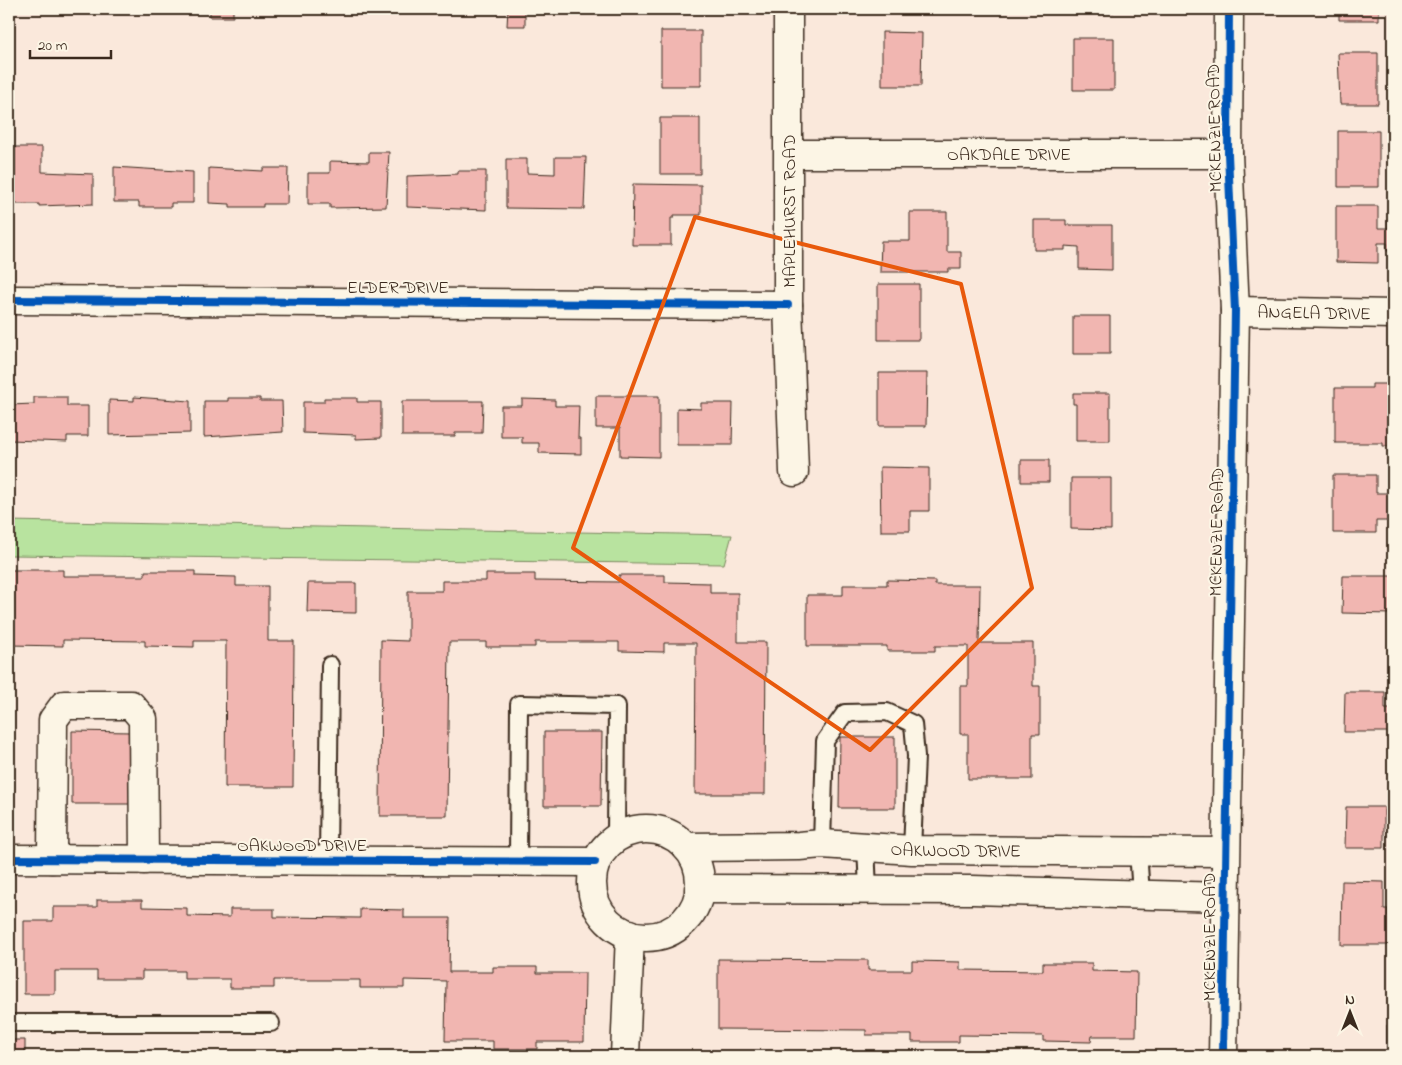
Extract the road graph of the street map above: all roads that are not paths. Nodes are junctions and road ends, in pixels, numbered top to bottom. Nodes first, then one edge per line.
1 (788, 9) edge
2 (1229, 9) edge
3 (789, 154) junction
4 (1228, 154) junction
5 (9, 300) edge
6 (788, 304) junction
7 (1235, 311) junction
8 (1393, 314) edge
9 (794, 472) dead end
10 (330, 665) dead end
11 (616, 838) junction
12 (822, 844) junction
13 (686, 847) junction
14 (866, 847) junction
15 (912, 850) junction
16 (1138, 850) junction
17 (1225, 852) junction
18 (9, 859) edge
19 (52, 859) junction
20 (144, 860) junction
21 (328, 860) junction
22 (518, 860) junction
23 (595, 862) junction
24 (699, 889) junction
25 (868, 889) junction
26 (1141, 895) junction
27 (1224, 897) junction
28 (630, 934) junction
29 (9, 1022) edge
30 (271, 1022) dead end
31 (625, 1056) edge
32 (1223, 1056) edge

1 - 3 street, MAPLEHURST ROAD
2 - 4 street, MCKENZIE ROAD
3 - 4 street, OAKDALE DRIVE
3 - 6 street, MAPLEHURST ROAD
4 - 7 street, MCKENZIE ROAD
5 - 6 street, ELDER DRIVE
6 - 9 street, MAPLEHURST ROAD
7 - 8 street, ANGELA DRIVE
7 - 17 street, MCKENZIE ROAD
10 - 21 lane
11 - 13 street
11 - 22 lane
11 - 23 street
12 - 13 street, OAKWOOD DRIVE
12 - 14 street, OAKWOOD DRIVE
12 - 15 lane
13 - 24 street
14 - 15 street, OAKWOOD DRIVE
14 - 25 lane
15 - 16 street, OAKWOOD DRIVE
16 - 17 street, OAKWOOD DRIVE
16 - 26 lane
17 - 27 street, MCKENZIE ROAD
18 - 19 street, OAKWOOD DRIVE
19 - 20 street, OAKWOOD DRIVE
19 - 20 street
20 - 21 street, OAKWOOD DRIVE
21 - 22 street, OAKWOOD DRIVE
22 - 23 street, OAKWOOD DRIVE
23 - 28 street
24 - 25 street
24 - 28 street
25 - 26 street
26 - 27 street
27 - 32 street, MCKENZIE ROAD
28 - 31 street
29 - 30 lane

